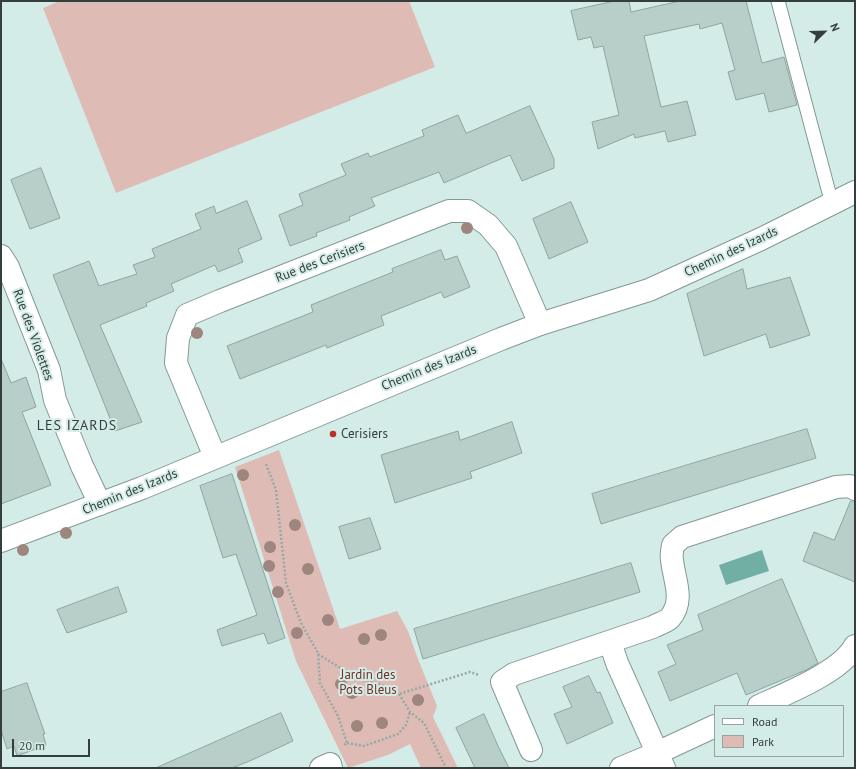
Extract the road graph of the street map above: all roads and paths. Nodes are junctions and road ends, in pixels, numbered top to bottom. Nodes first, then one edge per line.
1 (778, 1) edge
2 (855, 192) edge
3 (832, 204) junction
4 (3, 264) edge
5 (540, 324) junction
6 (257, 441) junction
7 (215, 457) junction
8 (855, 488) edge
9 (100, 504) junction
10 (1, 541) edge
11 (610, 642) junction
12 (855, 646) edge
13 (318, 653) junction
14 (502, 682) junction
15 (398, 694) junction
16 (761, 705) edge
17 (410, 712) junction
18 (714, 727) edge
19 (347, 744) junction
20 (531, 750) dead end
21 (661, 761) edge
22 (327, 767) edge
23 (446, 768) edge
24 (621, 768) edge

1 - 3 lane
2 - 3 street, Chemin des Izards
3 - 5 street, Chemin des Izards
4 - 9 street, Rue des Violettes
5 - 6 street, Chemin des Izards
5 - 7 street, Rue des Cerisiers
6 - 7 street, Chemin des Izards
6 - 13 path
7 - 9 street, Chemin des Izards
8 - 11 street
9 - 10 street, Chemin des Izards
11 - 14 street
11 - 21 street
12 - 16 street
13 - 15 path
13 - 19 path
14 - 15 path
14 - 20 street
15 - 17 path
17 - 19 path
17 - 23 path
18 - 21 street
19 - 22 path
21 - 24 street

